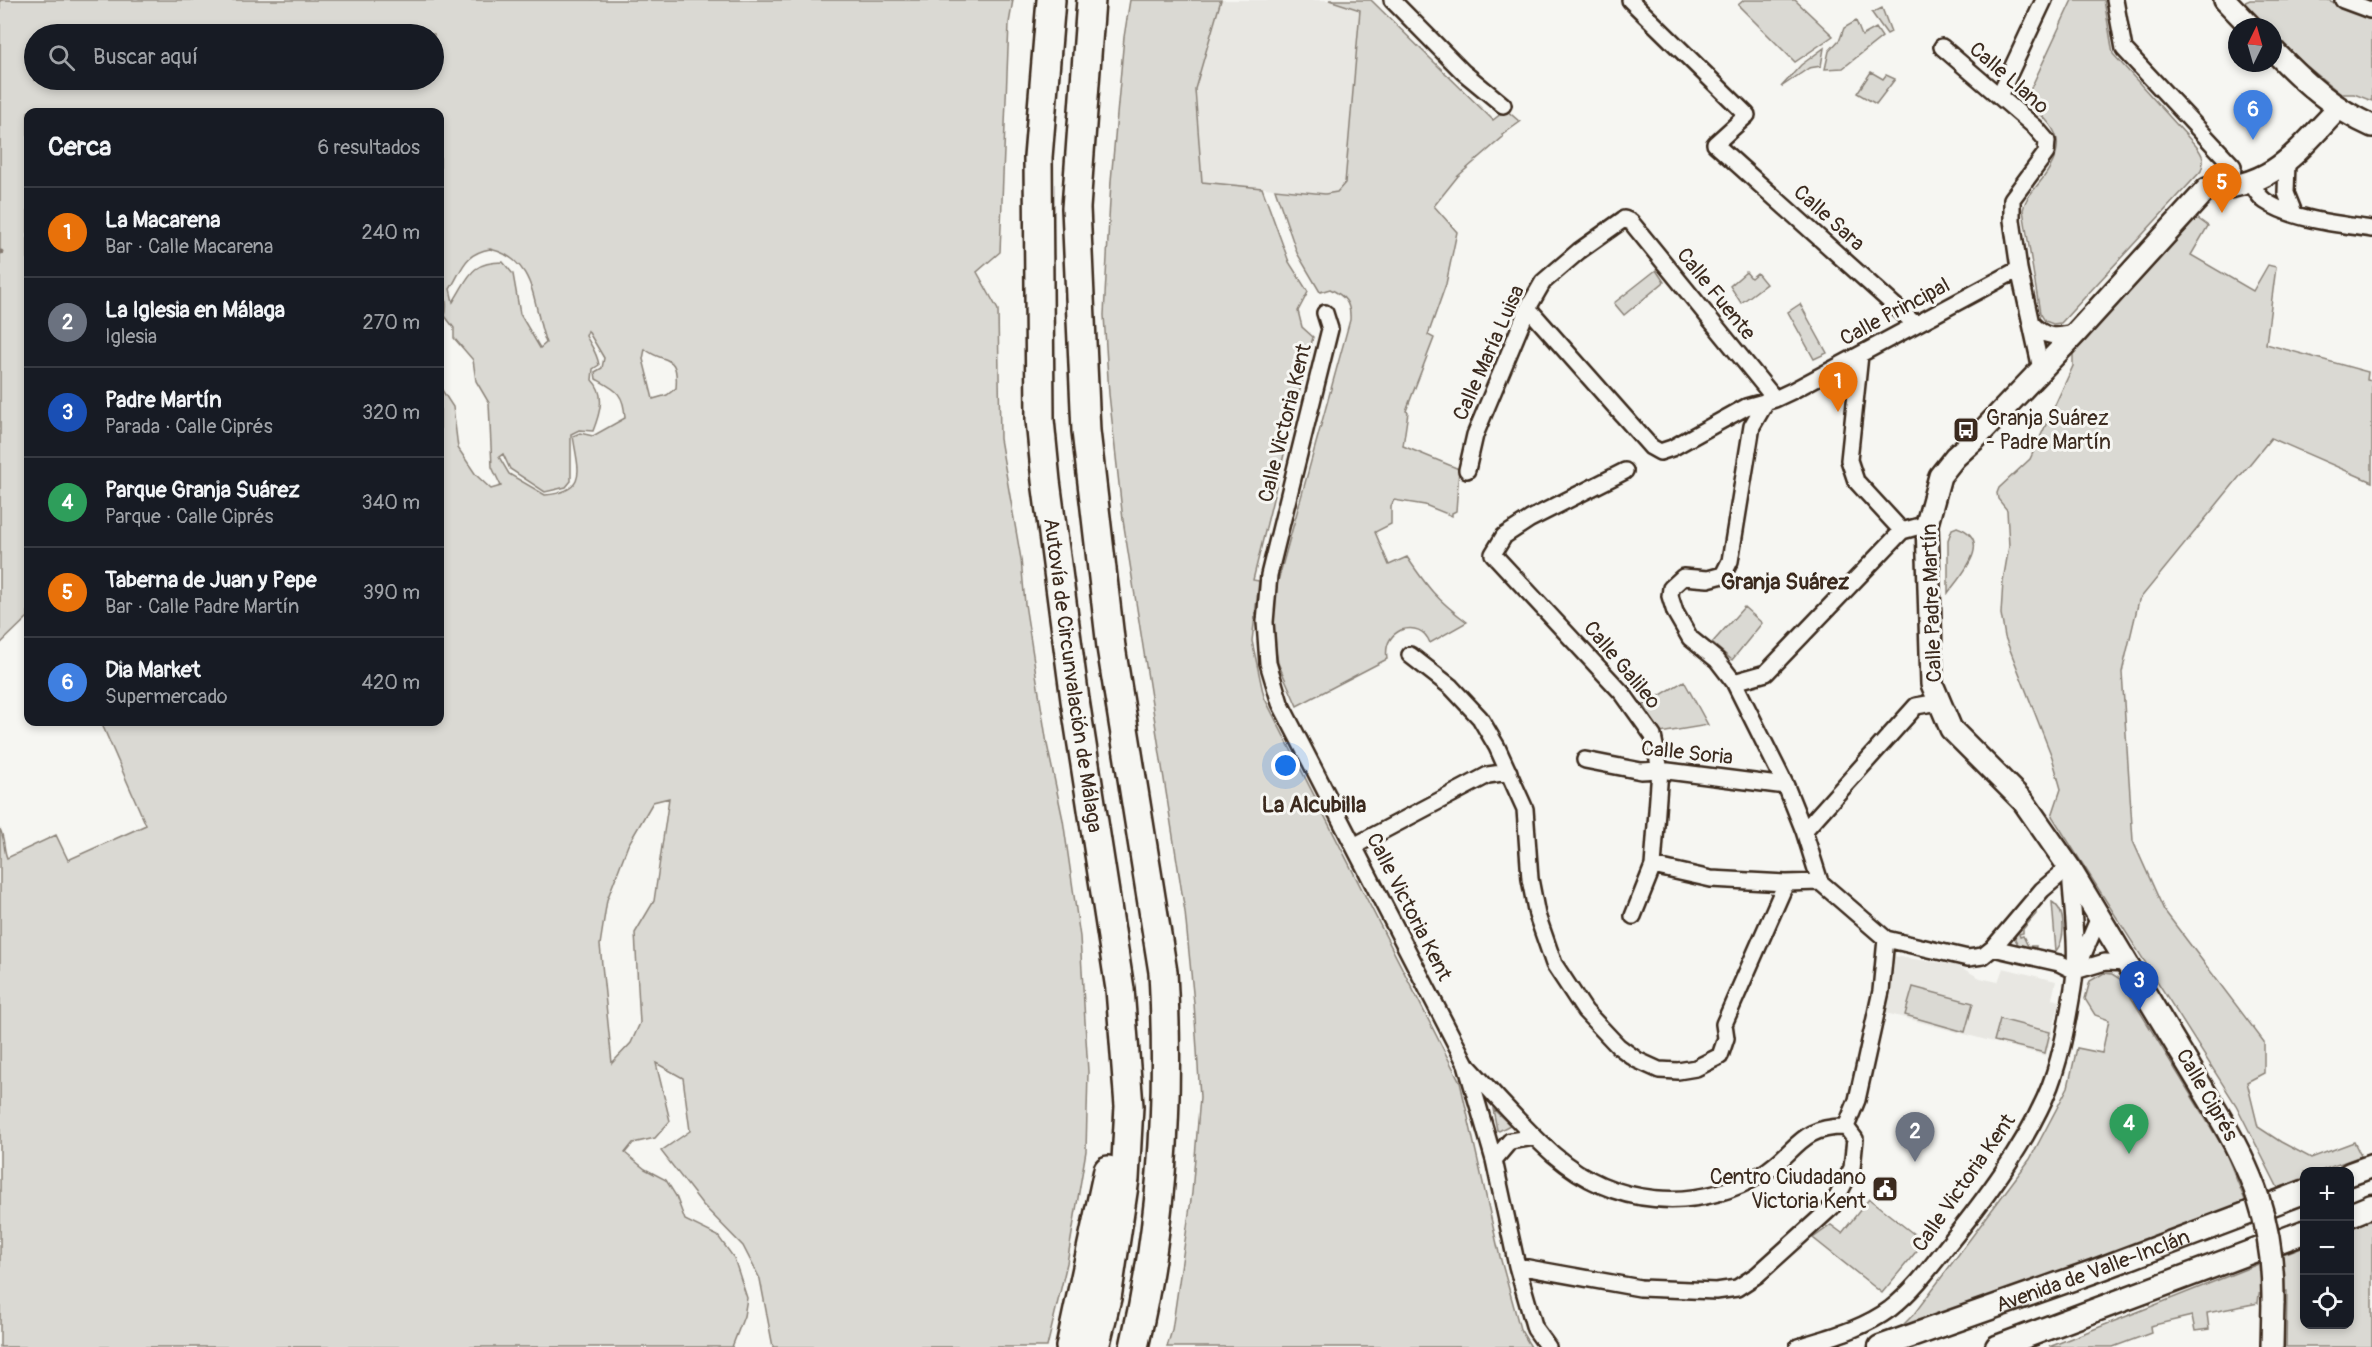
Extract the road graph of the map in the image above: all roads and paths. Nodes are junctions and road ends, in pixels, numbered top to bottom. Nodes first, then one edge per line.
1 (1051, 0) edge
2 (1091, 0) edge
3 (1392, 0) edge
4 (1630, 0) edge
5 (2044, 0) edge
6 (2115, 0) edge
7 (2225, 0) edge
8 (2343, 0) edge
9 (2372, 9) edge
10 (2242, 18) edge
11 (1942, 47) dead end
12 (2282, 59) edge
13 (1999, 96) junction
14 (1503, 105) dead end
15 (2338, 109) junction
16 (2372, 126) edge
17 (2287, 162) junction
18 (2241, 185) junction
19 (2294, 213) junction
20 (1624, 219) joint
21 (2372, 229) edge
22 (2019, 269) junction
23 (1528, 308) junction
24 (1325, 313) dead end
25 (2031, 323) junction
26 (1916, 324) junction
27 (2076, 333) junction
28 (1860, 355) junction
29 (2042, 369) junction
30 (1771, 400) junction
31 (1467, 470) dead end
32 (1625, 471) dead end
33 (1927, 524) junction
34 (1902, 531) junction
35 (1410, 655) dead end
36 (1734, 682) junction
37 (1939, 702) junction
38 (1585, 760) dead end
39 (1660, 770) junction
40 (1509, 772) junction
41 (1786, 786) junction
42 (1804, 831) junction
43 (1354, 846) junction
44 (1653, 866) junction
45 (2069, 867) junction
46 (1820, 882) junction
47 (1786, 883) junction
48 (2100, 915) junction
49 (1633, 916) dead end
50 (1886, 939) junction
51 (1993, 948) junction
52 (2128, 963) junction
53 (2075, 971) junction
54 (1125, 1060) junction
55 (1466, 1064) junction
56 (1846, 1127) junction
57 (1534, 1137) junction
58 (1494, 1160) junction
59 (2372, 1166) edge
60 (2354, 1172) edge
61 (2300, 1194) edge
62 (2372, 1206) edge
63 (2354, 1213) edge
64 (2300, 1233) edge
65 (1517, 1266) junction
66 (1070, 1347) edge
67 (1095, 1347) edge
68 (1134, 1347) edge
69 (1548, 1347) edge
70 (1798, 1347) edge
71 (1880, 1347) edge
72 (1997, 1347) edge
73 (2272, 1347) edge

1 - 54 highway, Autovía de Circunvalación de Málaga
2 - 68 highway, Autovía de Circunvalación de Málaga
3 - 14 street
4 - 26 street, Calle Sara
5 - 13 street
6 - 18 street
7 - 10 street
8 - 9 street
11 - 13 street, Calle Llano
12 - 15 street
13 - 22 street, Calle Llano
15 - 16 street
15 - 17 street, Calle Padre Martín
17 - 18 street, Calle Padre Martín
17 - 19 street
18 - 19 street
18 - 27 street, Calle Padre Martín
19 - 21 street
20 - 23 street, Calle María Luisa
20 - 30 street, Calle Fuente
22 - 25 street
22 - 26 street, Calle Principal
23 - 30 street, Calle Principal
23 - 31 street, Calle María Luisa
24 - 43 street, Calle Victoria Kent
25 - 27 street
25 - 29 street
26 - 28 street, Calle Principal
27 - 29 street, Calle Padre Martín
28 - 30 street, Calle Principal
28 - 34 street
29 - 33 street, Calle Padre Martín
30 - 36 street
32 - 39 street, Calle Galileo
33 - 34 street
33 - 37 street, Calle Padre Martín
34 - 36 street
35 - 40 street
36 - 41 street
37 - 42 street
37 - 45 street, Calle Padre Martín
38 - 39 street, Calle Soria
39 - 41 street, Calle Soria
39 - 44 street, Calle Galileo
40 - 43 street
40 - 47 street
41 - 42 street
42 - 46 street
43 - 55 street, Calle Victoria Kent
44 - 47 street
44 - 49 street, Calle Galileo
45 - 48 street, Calle Ciprés
45 - 51 street
45 - 53 street, Calle Victoria Kent
46 - 47 street
46 - 50 street
48 - 52 street, Calle Ciprés
48 - 53 street, Calle Victoria Kent
50 - 51 street
50 - 56 street
51 - 53 street
52 - 53 street
52 - 73 street, Calle Ciprés, bridge
53 - 70 street, Calle Victoria Kent
54 - 66 highway
54 - 67 highway, Autovía de Circunvalación de Málaga
55 - 57 street
55 - 58 street, Calle Victoria Kent
56 - 57 street
56 - 65 street
57 - 58 street
58 - 65 street, Calle Victoria Kent
59 - 60 main road
61 - 71 main road, Avenida de Valle-Inclán
62 - 63 main road
64 - 72 main road, Avenida de Valle-Inclán
65 - 69 street, Calle Victoria Kent

